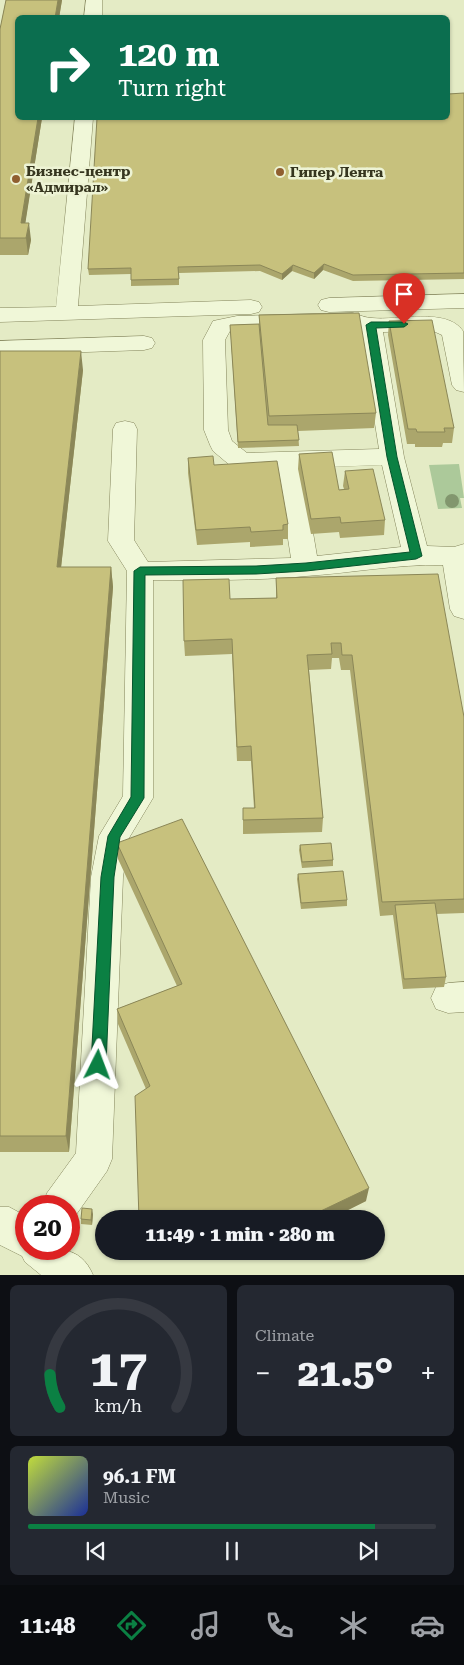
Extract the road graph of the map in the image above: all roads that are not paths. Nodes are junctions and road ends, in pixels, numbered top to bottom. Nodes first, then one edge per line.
1 (94, 0) edge
2 (92, 15) edge
3 (84, 120) edge
4 (464, 301) edge
5 (66, 313) junction
6 (0, 315) edge
7 (371, 325) junction
8 (144, 344) dead end
9 (0, 348) edge
10 (464, 385) edge
11 (125, 429) dead end
12 (392, 457) junction
13 (288, 460) junction
14 (459, 554) edge
15 (416, 556) junction
16 (306, 567) junction
17 (140, 571) junction
18 (464, 609) edge
19 (68, 1195) edge
20 (0, 1226) edge
21 (15, 1231) edge
22 (52, 1260) edge
23 (69, 1274) edge

1 - 2 lane
3 - 5 lane
4 - 5 lane
5 - 6 lane
7 - 10 lane
7 - 12 lane
7 - 13 lane
8 - 9 lane
11 - 17 lane
12 - 13 lane
12 - 15 lane
13 - 16 lane
14 - 15 lane
14 - 18 lane
15 - 16 lane
16 - 17 lane
17 - 19 lane
20 - 21 lane
22 - 23 lane

